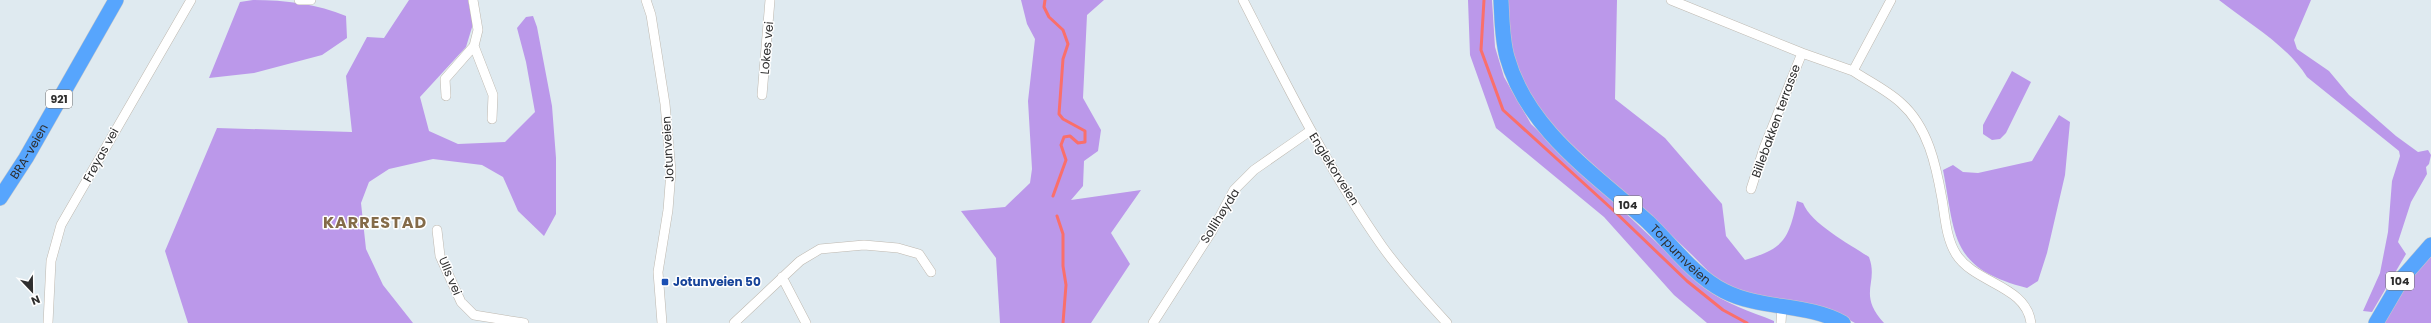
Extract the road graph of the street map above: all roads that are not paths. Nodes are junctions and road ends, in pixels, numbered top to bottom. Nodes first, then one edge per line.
1 (116, 0) edge
2 (191, 0) edge
3 (299, 0) edge
4 (311, 0) edge
5 (473, 0) edge
6 (646, 0) edge
7 (770, 0) edge
8 (1243, 0) edge
9 (1501, 0) edge
10 (1671, 0) edge
11 (1891, 0) edge
12 (474, 46) junction
13 (1802, 53) junction
14 (1853, 71) junction
15 (762, 95) dead end
16 (446, 96) dead end
17 (492, 119) dead end
18 (1310, 131) junction
19 (1751, 189) dead end
20 (0, 198) edge
21 (437, 230) dead end
22 (2431, 245) edge
23 (931, 272) dead end
24 (782, 277) junction
25 (1782, 308) junction
26 (48, 323) edge
27 (524, 323) edge
28 (662, 323) edge
29 (734, 323) edge
30 (806, 323) edge
31 (1153, 323) edge
32 (1447, 323) edge
33 (1781, 323) edge
34 (1842, 323) edge
35 (2031, 323) edge
36 (2376, 323) edge

1 - 20 main road, BRA-veien / 921
2 - 26 street, Frøyas vei
3 - 4 street
5 - 12 street
6 - 28 street, Jotunveien
7 - 15 street, Lokes vei
8 - 18 street, Englekorveien
9 - 25 main road, Torpumveien / 104
10 - 13 street, Billebakken terrasse
11 - 14 street
12 - 16 street
12 - 17 street
13 - 14 street, Billebakken terrasse
13 - 19 street, Billebakken terrasse
14 - 35 street, Billebakken terrasse
18 - 31 street, Sollihøyda
18 - 32 street, Englekorveien
21 - 27 street, Ulls vei
22 - 36 main road, 104
23 - 24 street
24 - 29 street
24 - 30 street
25 - 33 street
25 - 34 main road, Torpumveien / 104

